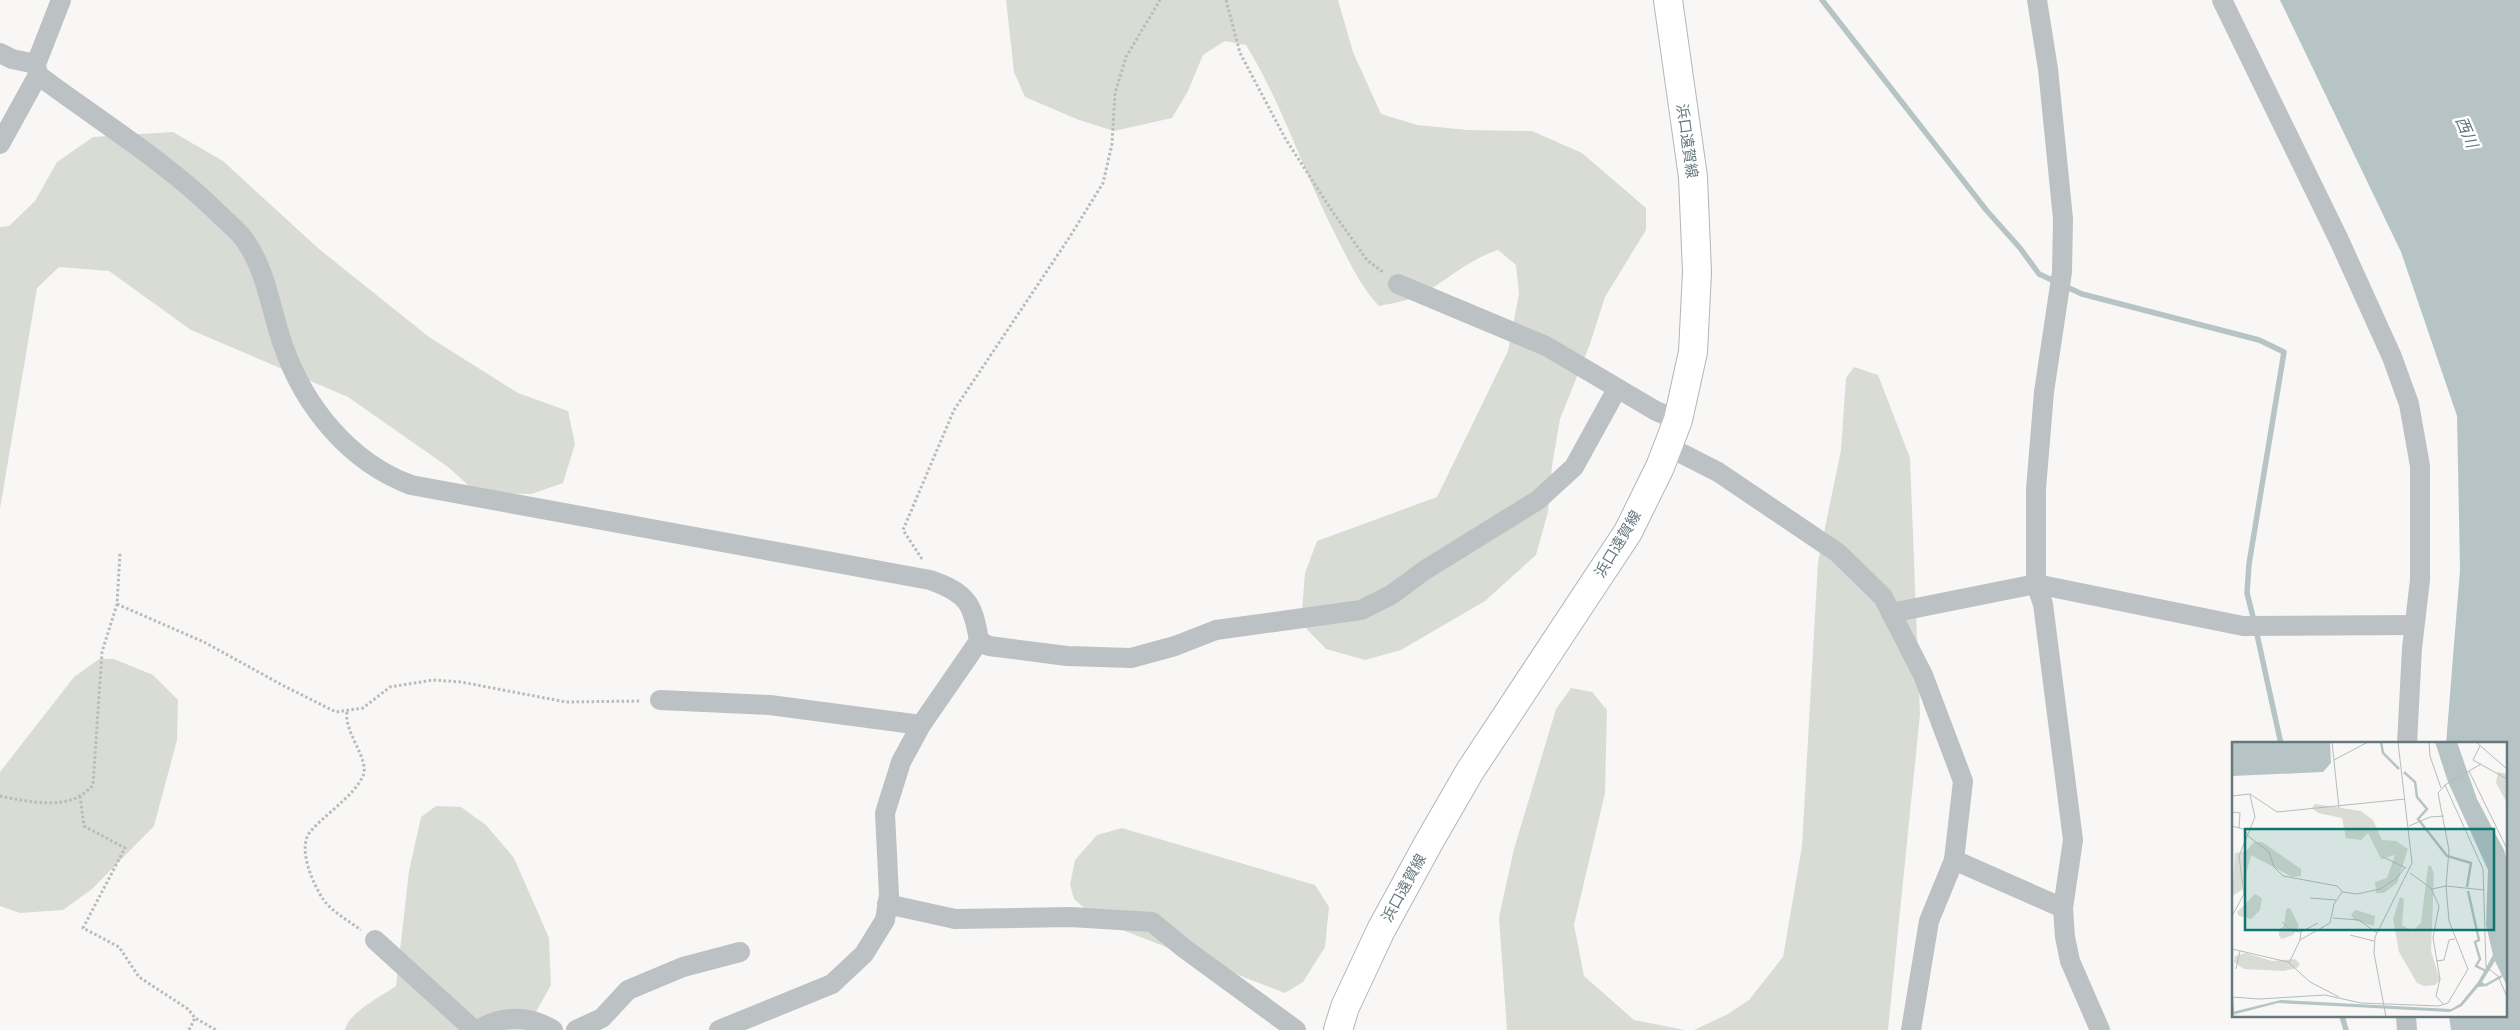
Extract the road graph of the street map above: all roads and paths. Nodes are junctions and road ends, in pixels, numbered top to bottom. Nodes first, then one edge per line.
1 (62, 0) edge
2 (1160, 0) edge
3 (1226, 0) edge
4 (1668, 0) edge
5 (2036, 0) edge
6 (2222, 0) edge
7 (0, 53) edge
8 (37, 70) junction
9 (0, 144) edge
10 (1398, 284) joint
11 (1617, 389) junction
12 (1678, 420) junction
13 (1667, 446) junction
14 (120, 553) dead end
15 (930, 580) junction
16 (2036, 584) junction
17 (117, 604) junction
18 (1891, 613) junction
19 (2414, 625) junction
20 (979, 641) junction
21 (660, 700) joint
22 (347, 712) junction
23 (921, 725) junction
24 (2407, 742) edge
25 (0, 796) edge
26 (80, 796) junction
27 (1954, 860) junction
28 (887, 904) junction
29 (2063, 908) junction
30 (375, 940) joint
31 (740, 952) dead end
32 (195, 1018) junction
33 (189, 1030) edge
34 (216, 1030) edge
35 (476, 1030) edge
36 (553, 1030) edge
37 (576, 1030) edge
38 (719, 1030) edge
39 (1296, 1030) edge
40 (1338, 1030) edge
41 (1910, 1030) edge
42 (2100, 1030) edge

1 - 8 street
2 - 15 path
3 - 10 path
4 - 12 main road, 浜口遠賀線
5 - 16 street
6 - 19 street
7 - 8 street
8 - 9 street
8 - 15 street
10 - 11 street
11 - 12 street
11 - 20 street
12 - 13 main road, 浜口遠賀線
13 - 18 street
13 - 40 main road, 浜口遠賀線
14 - 17 path
15 - 20 street
16 - 18 street
16 - 19 street
16 - 29 street
17 - 22 path
17 - 26 path
18 - 27 street
19 - 24 street
20 - 23 street
21 - 22 path
21 - 23 street
22 - 30 path
23 - 28 street
25 - 26 path
26 - 32 path
27 - 29 street
27 - 41 street
28 - 38 street
28 - 39 street
29 - 42 street
30 - 35 street
31 - 37 street
32 - 33 path
32 - 34 path
35 - 36 street

